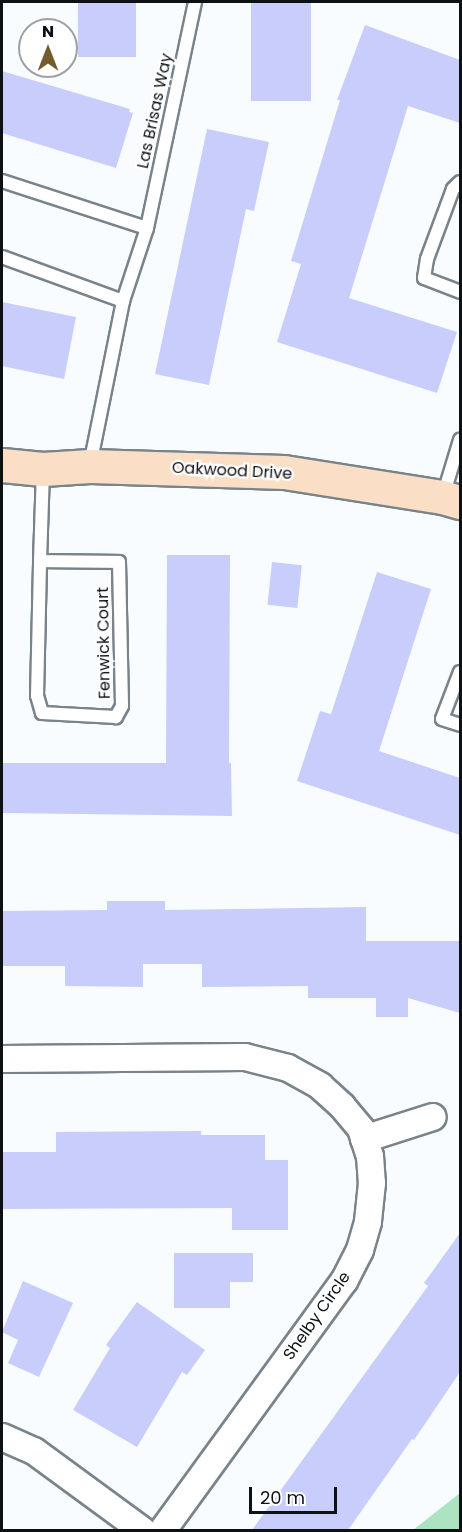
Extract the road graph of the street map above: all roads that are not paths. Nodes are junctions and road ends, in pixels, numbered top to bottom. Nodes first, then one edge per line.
1 (195, 2) edge
2 (2, 181) edge
3 (460, 182) edge
4 (147, 228) junction
5 (2, 257) edge
6 (460, 292) edge
7 (123, 301) junction
8 (460, 440) edge
9 (2, 465) edge
10 (90, 466) junction
11 (43, 468) junction
12 (452, 500) edge
13 (40, 561) junction
14 (460, 672) edge
15 (460, 725) edge
16 (2, 1059) edge
17 (433, 1117) dead end
18 (364, 1139) junction
19 (2, 1437) edge
20 (142, 1530) edge
21 (163, 1530) edge

1 - 4 lane, Las Brisas Way
2 - 4 lane
3 - 6 lane
4 - 7 lane, Las Brisas Way
5 - 7 lane
7 - 10 lane, Las Brisas Way
8 - 12 lane
9 - 11 street, Oakwood Drive
10 - 11 street, Oakwood Drive
10 - 12 street, Oakwood Drive
11 - 13 lane, Fenwick Court
13 - 13 lane, Fenwick Court
14 - 15 lane
16 - 18 street, Shelby Circle
17 - 18 street
18 - 21 street, Shelby Circle
19 - 20 street

